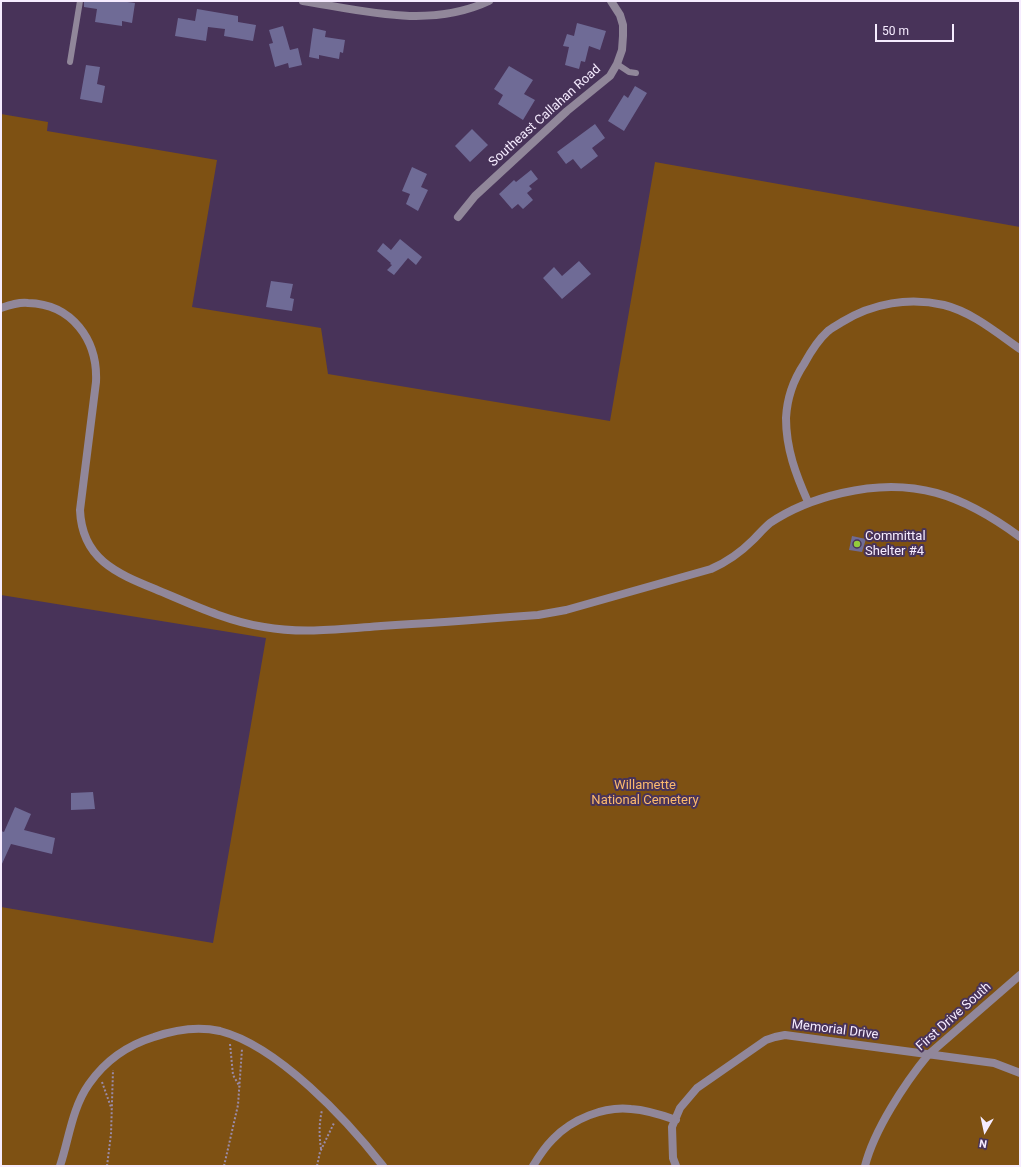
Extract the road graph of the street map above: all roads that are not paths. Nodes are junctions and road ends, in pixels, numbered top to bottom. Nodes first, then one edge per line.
1 (80, 1) edge
2 (303, 1) edge
3 (490, 1) edge
4 (611, 1) edge
5 (70, 62) dead end
6 (617, 64) junction
7 (636, 73) dead end
8 (458, 217) dead end
9 (1, 308) edge
10 (1020, 349) edge
11 (808, 502) junction
12 (1020, 537) edge
13 (1020, 975) edge
14 (928, 1054) junction
15 (1020, 1073) edge
16 (676, 1120) junction
17 (60, 1166) edge
18 (384, 1166) edge
19 (533, 1166) edge
20 (676, 1166) edge
21 (866, 1166) edge

1 - 5 lane
2 - 3 street
4 - 6 street, Southeast Callahan Road
6 - 7 lane
6 - 8 street, Southeast Callahan Road
9 - 11 street
10 - 11 street
11 - 12 street
13 - 14 street, First Drive South
14 - 15 street, Memorial Drive
14 - 16 street, Memorial Drive
14 - 21 street, First Drive South
16 - 19 street
16 - 20 street, Memorial Drive
17 - 18 street

